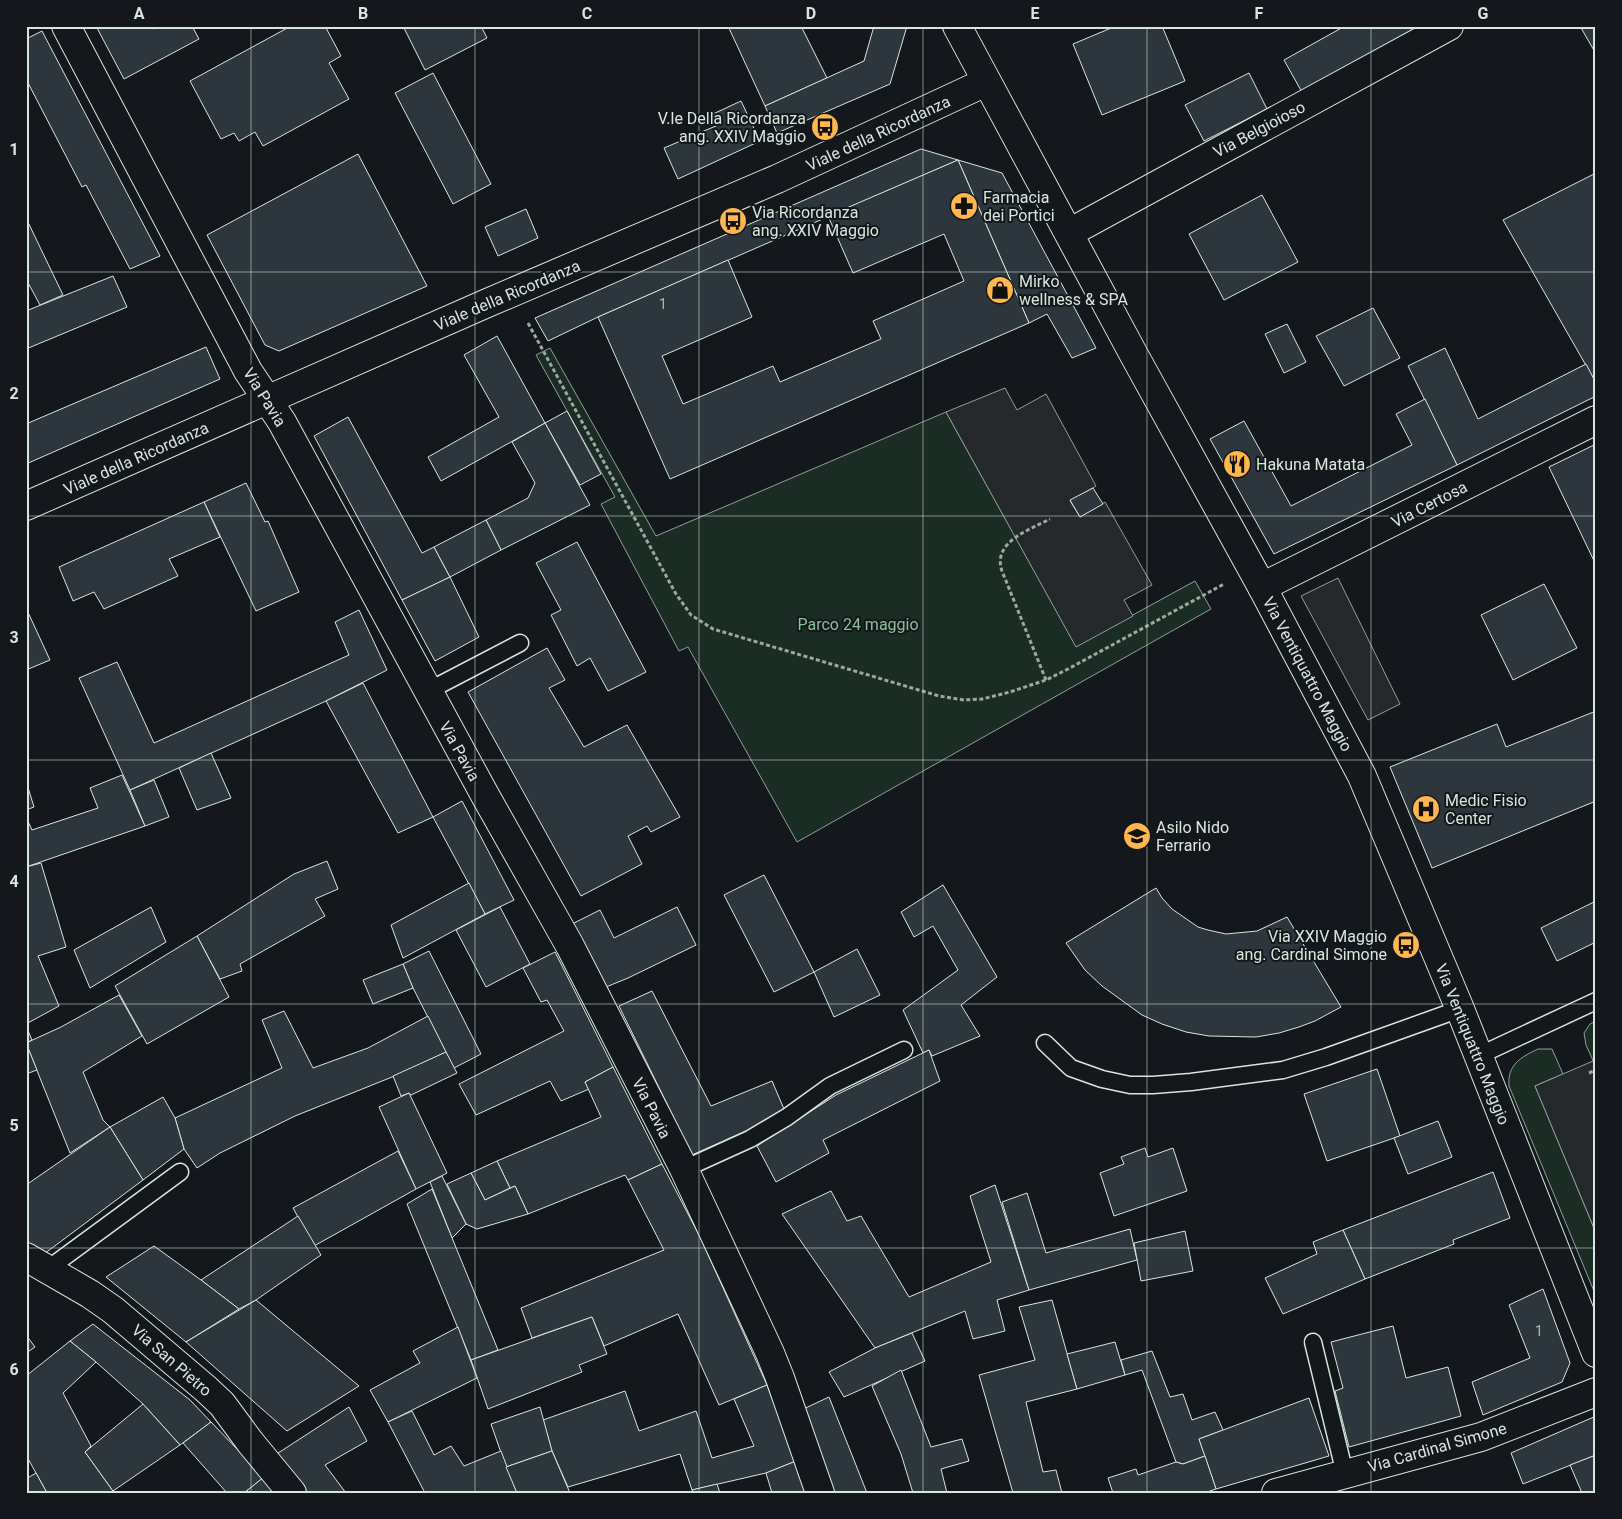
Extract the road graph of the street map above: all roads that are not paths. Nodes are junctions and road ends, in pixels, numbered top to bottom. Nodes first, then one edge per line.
1 (66, 26) edge
2 (957, 26) edge
3 (1449, 26) edge
4 (986, 82) junction
5 (1069, 233) junction
6 (267, 400) junction
7 (1596, 420) edge
8 (26, 506) edge
9 (1262, 587) junction
10 (520, 643) dead end
11 (428, 691) junction
12 (1596, 1001) edge
13 (1460, 1009) junction
14 (1045, 1042) dead end
15 (904, 1050) dead end
16 (1478, 1056) junction
17 (684, 1169) junction
18 (180, 1172) dead end
19 (37, 1263) edge
20 (1313, 1342) dead end
21 (1596, 1353) edge
22 (1596, 1392) edge
23 (1349, 1483) edge
24 (292, 1493) edge
25 (820, 1493) edge
26 (1276, 1493) edge

1 - 6 street, Via Pavia
2 - 4 street, Via Ventiquattro Maggio
3 - 5 street, Via Belgioioso
4 - 5 street, Via Ventiquattro Maggio
4 - 6 street, Viale della Ricordanza
5 - 9 street, Via Ventiquattro Maggio
6 - 8 street, Viale della Ricordanza
6 - 11 street, Via Pavia
7 - 9 street, Via Certosa
9 - 13 street, Via Ventiquattro Maggio
10 - 11 lane
11 - 17 street, Via Pavia
12 - 16 lane
13 - 14 lane
13 - 16 street, Via Ventiquattro Maggio
15 - 17 lane
16 - 21 street, Via Ventiquattro Maggio
17 - 25 street, Via Pavia
18 - 19 lane
19 - 24 street, Via San Pietro
20 - 23 lane
22 - 23 street, Via Cardinal Simone
23 - 26 street, Via Cardinal Simone

